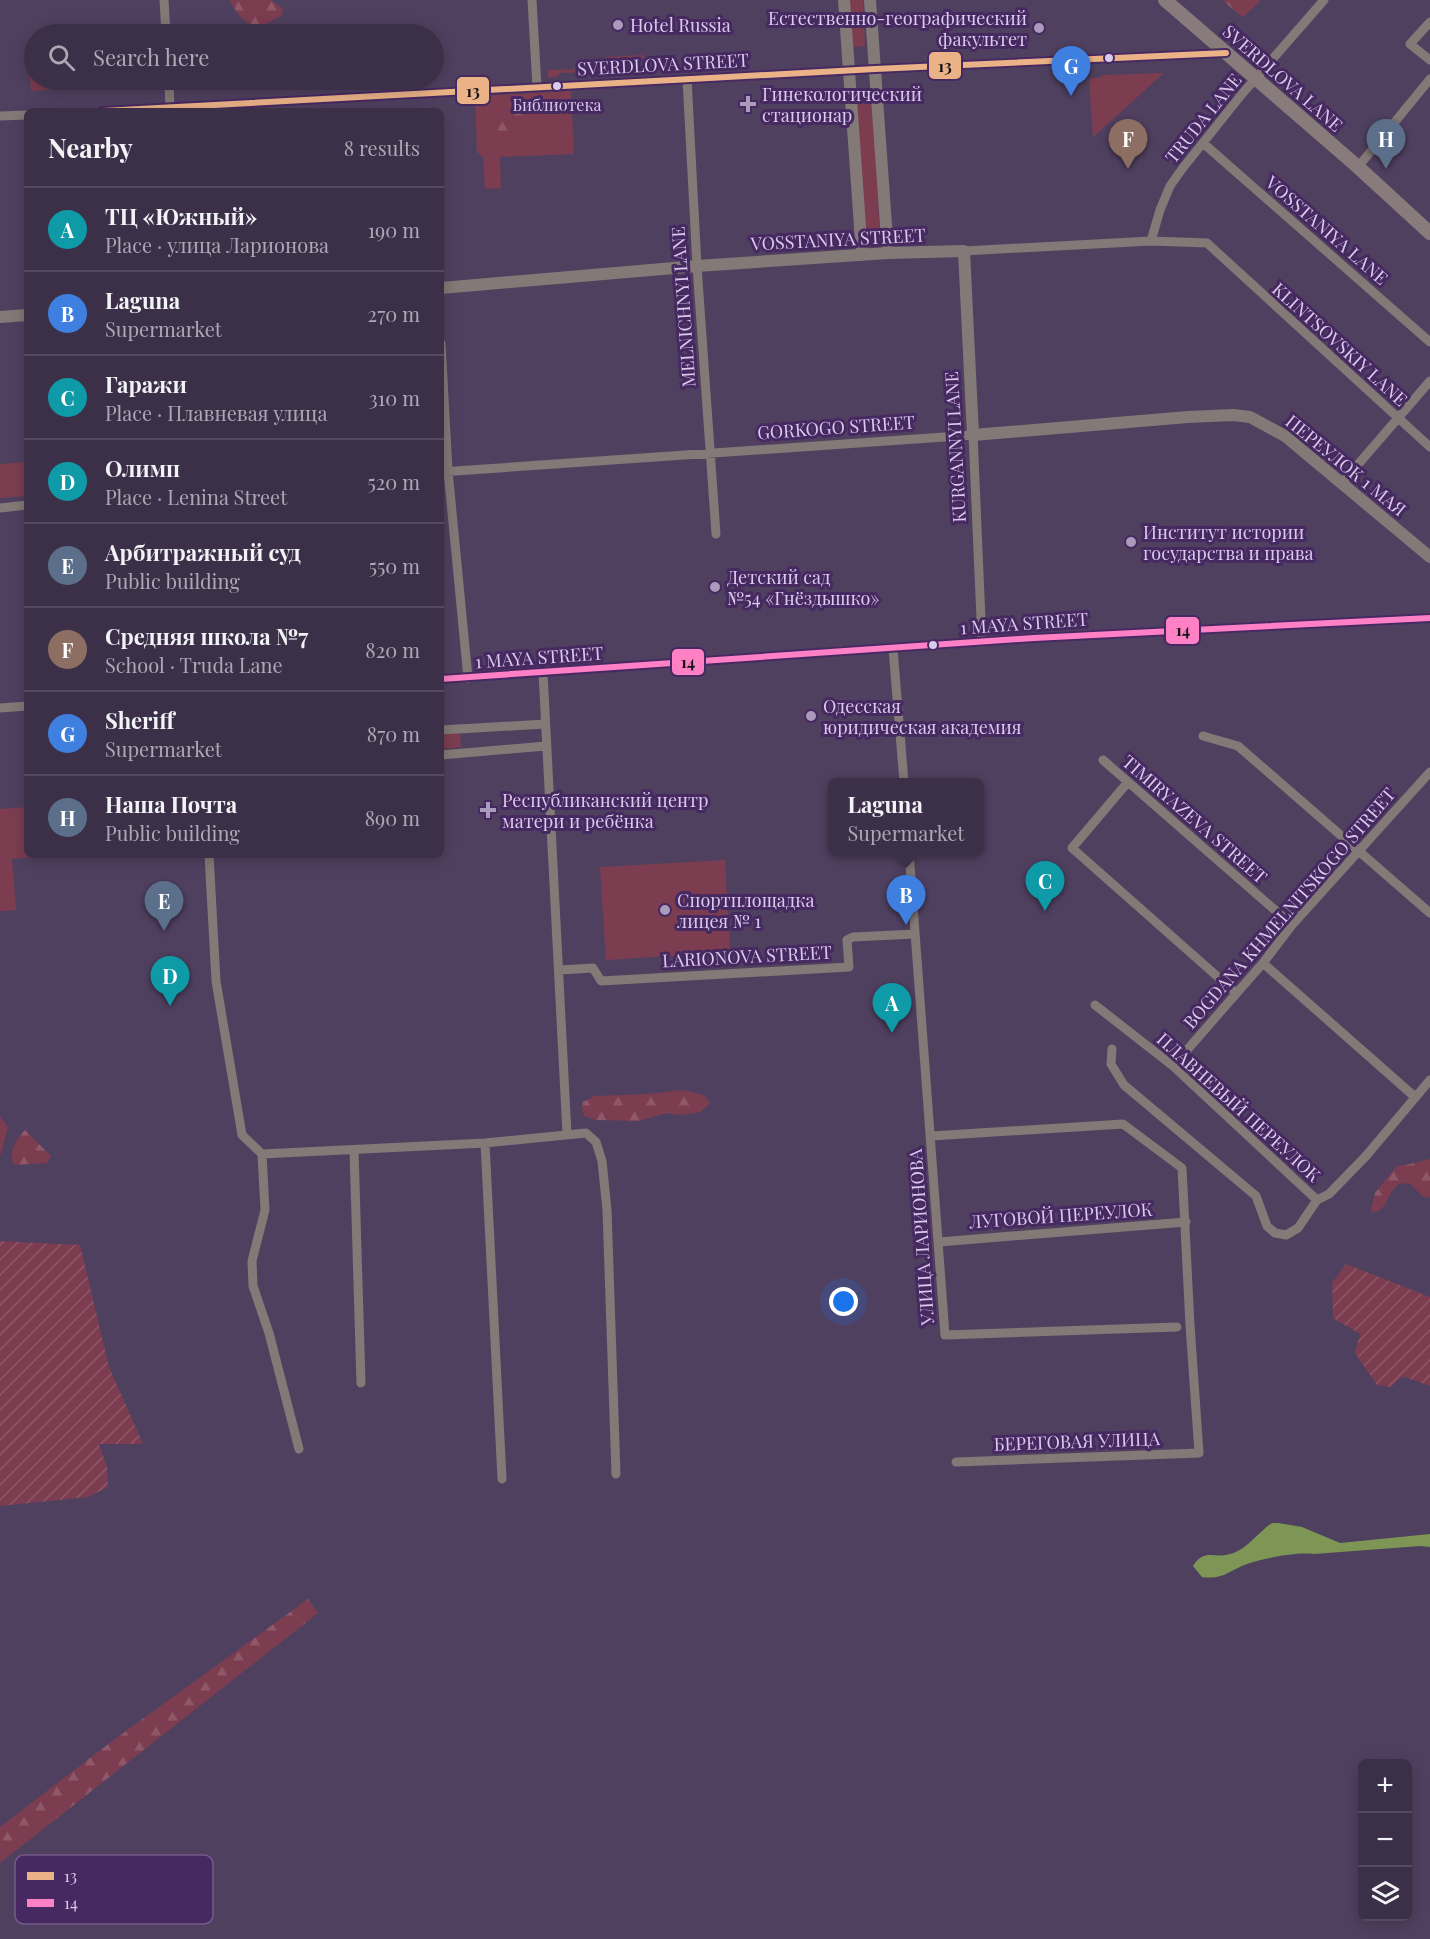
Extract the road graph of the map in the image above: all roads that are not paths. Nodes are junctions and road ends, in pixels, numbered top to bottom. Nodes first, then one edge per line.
1 (164, 0) edge
2 (532, 0) edge
3 (844, 0) edge
4 (870, 0) edge
5 (1165, 0) edge
6 (1324, 0) edge
7 (1430, 22) edge
8 (165, 24) edge
9 (1226, 53) junction
10 (1430, 60) edge
11 (875, 69) junction
12 (849, 70) junction
13 (1256, 78) junction
14 (687, 79) junction
15 (1430, 79) edge
16 (537, 87) junction
17 (169, 90) edge
18 (170, 108) edge
19 (187, 108) edge
20 (24, 115) edge
21 (0, 116) edge
22 (1203, 143) junction
23 (1358, 167) junction
24 (1430, 233) edge
25 (1151, 241) junction
26 (964, 251) junction
27 (888, 254) junction
28 (862, 255) junction
29 (1229, 265) joint
30 (696, 266) junction
31 (444, 288) edge
32 (24, 315) edge
33 (0, 317) edge
34 (1430, 342) edge
35 (1430, 381) edge
36 (1233, 415) joint
37 (1398, 419) junction
38 (973, 435) junction
39 (1430, 447) edge
40 (710, 454) junction
41 (444, 471) edge
42 (1342, 483) junction
43 (24, 505) edge
44 (0, 508) edge
45 (716, 534) dead end
46 (1430, 557) edge
47 (1430, 618) edge
48 (982, 642) junction
49 (893, 649) junction
50 (543, 673) junction
51 (468, 678) junction
52 (444, 679) edge
53 (24, 706) edge
54 (0, 708) edge
55 (545, 724) junction
56 (444, 730) edge
57 (1203, 736) dead end
58 (546, 746) junction
59 (444, 755) edge
60 (1103, 760) dead end
61 (1430, 772) edge
62 (903, 778) edge
63 (1128, 782) junction
64 (1359, 851) junction
65 (909, 856) edge
66 (209, 858) edge
67 (1430, 913) edge
68 (1292, 926) junction
69 (915, 934) junction
70 (1263, 963) junction
71 (559, 970) junction
72 (1236, 993) junction
73 (1095, 1005) dead end
74 (1112, 1049) dead end
75 (1173, 1066) junction
76 (1430, 1080) edge
77 (1415, 1097) junction
78 (567, 1134) junction
79 (931, 1136) junction
80 (485, 1143) junction
81 (354, 1150) junction
82 (262, 1154) junction
83 (1317, 1200) junction
84 (1186, 1222) junction
85 (939, 1242) junction
86 (1177, 1327) dead end
87 (361, 1383) dead end
88 (299, 1449) dead end
89 (1199, 1453) joint
90 (956, 1462) dead end
91 (616, 1474) dead end
92 (502, 1479) dead end

1 - 8 street
2 - 16 street
3 - 12 street
4 - 11 street
5 - 9 main road, SVERDLOVA LANE
6 - 13 street, TRUDA LANE
7 - 10 street
9 - 11 street, SVERDLOVA STREET
9 - 13 main road, SVERDLOVA LANE
11 - 12 street, SVERDLOVA STREET
11 - 27 street
12 - 14 street, SVERDLOVA STREET
12 - 28 street
13 - 22 street, TRUDA LANE
13 - 23 main road, SVERDLOVA LANE
14 - 16 street, SVERDLOVA STREET
14 - 30 street, MELNICHNYI LANE
15 - 23 street
16 - 19 street, SVERDLOVA STREET
17 - 18 street
20 - 21 street
22 - 25 street, TRUDA LANE
22 - 34 street, VOSSTANIYA LANE
23 - 24 main road, SVERDLOVA LANE
25 - 26 street, VOSSTANIYA STREET
25 - 29 street, VOSSTANIYA STREET
26 - 27 street, VOSSTANIYA STREET
26 - 38 street, KURGANNYI LANE
27 - 28 street, VOSSTANIYA STREET
28 - 30 street, VOSSTANIYA STREET
29 - 37 street, KLINTSOVSKIY LANE
30 - 31 street, VOSSTANIYA STREET
30 - 40 street, MELNICHNYI LANE
32 - 33 street
35 - 37 street
36 - 38 street, GORKOGO STREET
36 - 42 street, ПЕРЕУЛОК 1 МАЯ
37 - 39 street, KLINTSOVSKIY LANE
37 - 42 street
38 - 40 street, GORKOGO STREET
38 - 48 street, KURGANNYI LANE
40 - 41 street, GORKOGO STREET
40 - 45 street, MELNICHNYI LANE
41 - 51 street
42 - 46 street, ПЕРЕУЛОК 1 МАЯ
43 - 44 street
47 - 48 street, 1 MAYA STREET
48 - 49 street, 1 MAYA STREET
49 - 50 street, 1 MAYA STREET
49 - 62 street
50 - 51 street, 1 MAYA STREET
50 - 55 street
51 - 52 street, 1 MAYA STREET
53 - 54 street
55 - 56 street
55 - 58 street
57 - 64 street
58 - 59 street
58 - 71 street
60 - 63 street, TIMIRYAZEVA STREET
61 - 64 street, BOGDANA KHMELNITSKOGO STREET
63 - 68 street, TIMIRYAZEVA STREET
63 - 72 street
64 - 67 street
64 - 68 street, BOGDANA KHMELNITSKOGO STREET
65 - 69 street, УЛИЦА ЛАРИОНОВА
66 - 82 street
68 - 70 street, BOGDANA KHMELNITSKOGO STREET
69 - 71 street, LARIONOVA STREET
69 - 79 street, УЛИЦА ЛАРИОНОВА
70 - 72 street, BOGDANA KHMELNITSKOGO STREET
70 - 77 street
71 - 78 street
72 - 75 street, BOGDANA KHMELNITSKOGO STREET
73 - 75 street, ПЛАВНЕВЫЙ ПЕРЕУЛОК
74 - 83 street
75 - 83 street, ПЛАВНЕВЫЙ ПЕРЕУЛОК
76 - 77 street
77 - 83 street
78 - 80 street
78 - 91 street
79 - 84 street, УЛИЦА ЛАРИОНОВА
79 - 85 street, УЛИЦА ЛАРИОНОВА
80 - 81 street
80 - 92 street
81 - 82 street
81 - 87 street
82 - 88 street
84 - 85 street, ЛУГОВОЙ ПЕРЕУЛОК
84 - 89 street, УЛИЦА ЛАРИОНОВА
85 - 86 street, УЛИЦА ЛАРИОНОВА
89 - 90 street, БЕРЕГОВАЯ УЛИЦА

